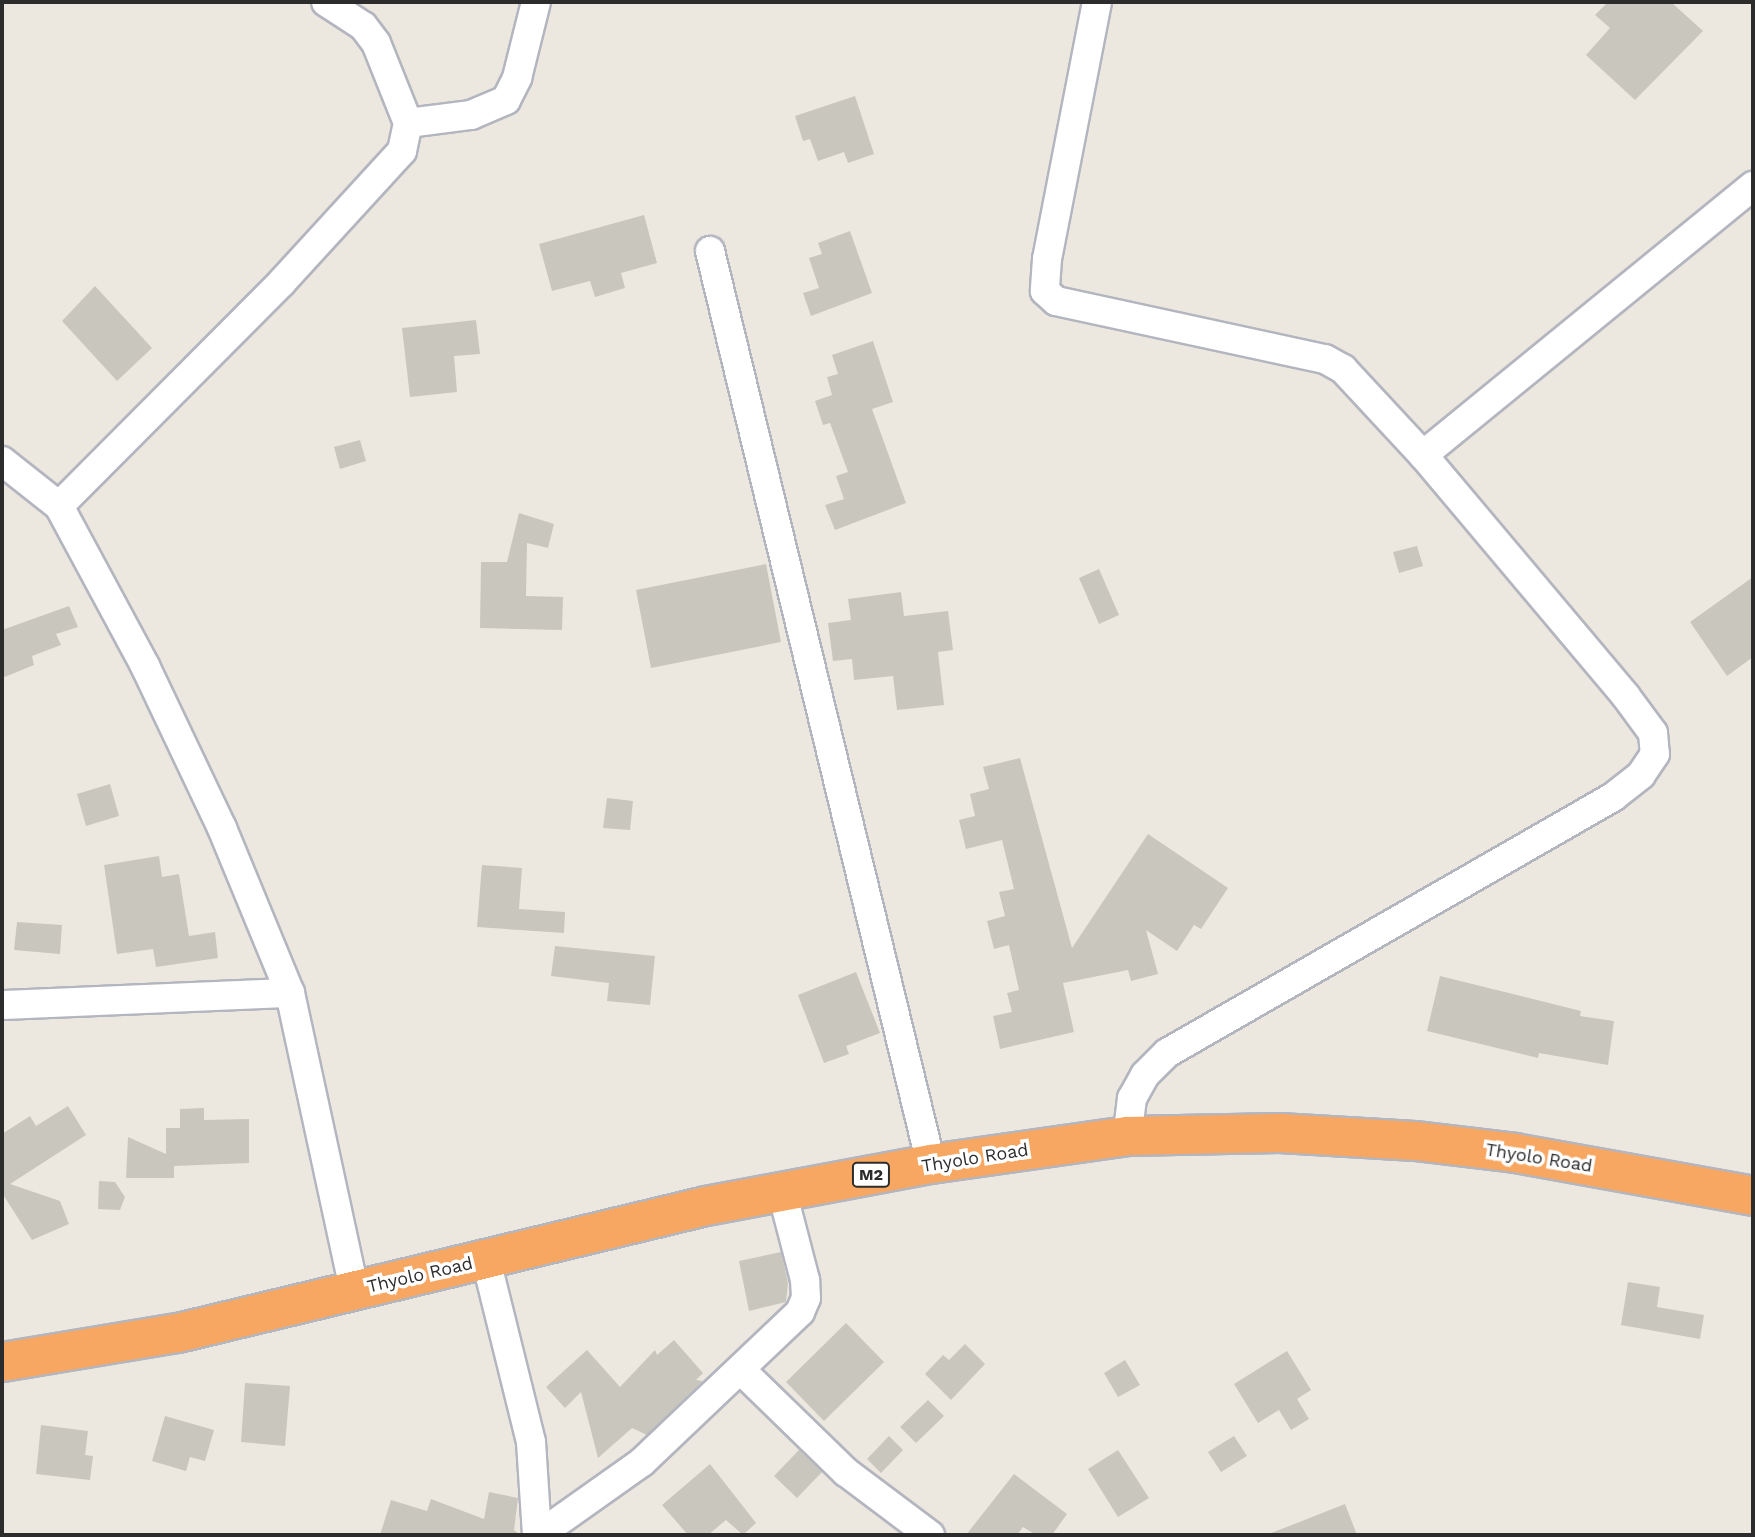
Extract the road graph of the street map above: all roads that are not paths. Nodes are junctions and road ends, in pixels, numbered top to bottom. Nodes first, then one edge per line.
1 (326, 2) edge
2 (536, 2) edge
3 (1097, 2) edge
4 (408, 123) junction
5 (1753, 186) edge
6 (710, 251) dead end
7 (1423, 454) junction
8 (2, 461) edge
9 (59, 506) junction
10 (290, 993) junction
11 (2, 1005) edge
12 (1127, 1136) junction
13 (931, 1164) junction
14 (782, 1192) junction
15 (1753, 1196) edge
16 (486, 1260) junction
17 (354, 1290) junction
18 (2, 1362) edge
19 (742, 1371) junction
20 (538, 1535) edge
21 (930, 1535) edge

1 - 4 street
2 - 4 street
3 - 7 street
4 - 9 street
5 - 7 street
6 - 13 street
7 - 12 street
8 - 9 street
9 - 10 street
10 - 11 street
10 - 17 street
12 - 13 highway, Thyolo Road / M2
12 - 15 highway, Thyolo Road / M2
13 - 14 highway, Thyolo Road / M2
14 - 16 highway, Thyolo Road / M2
14 - 19 street
16 - 17 highway, Thyolo Road / M2
16 - 20 street
17 - 18 highway, Thyolo Road / M2
19 - 20 street
19 - 21 street

